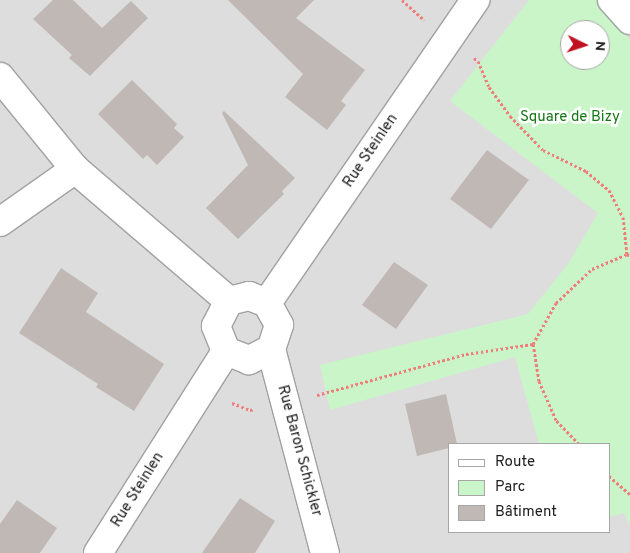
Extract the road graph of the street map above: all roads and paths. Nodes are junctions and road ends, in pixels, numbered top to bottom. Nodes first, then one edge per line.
1 (402, 0) edge
2 (475, 0) edge
3 (612, 0) edge
4 (630, 20) edge
5 (447, 41) junction
6 (0, 77) edge
7 (75, 169) junction
8 (0, 222) edge
9 (629, 255) edge
10 (229, 301) junction
11 (267, 303) junction
12 (271, 350) junction
13 (226, 351) junction
14 (578, 443) edge
15 (610, 477) edge
16 (630, 494) edge
17 (98, 553) edge
18 (325, 553) edge

1 - 5 path
2 - 5 street, Rue Steinlen
3 - 4 street
5 - 9 path
5 - 11 street, Rue Steinlen
6 - 7 street
7 - 8 street
7 - 10 street
9 - 14 path
10 - 11 street
10 - 13 street
11 - 12 street
12 - 13 street
12 - 18 street, Rue Baron Schickler
13 - 17 street, Rue Steinlen
15 - 16 path

